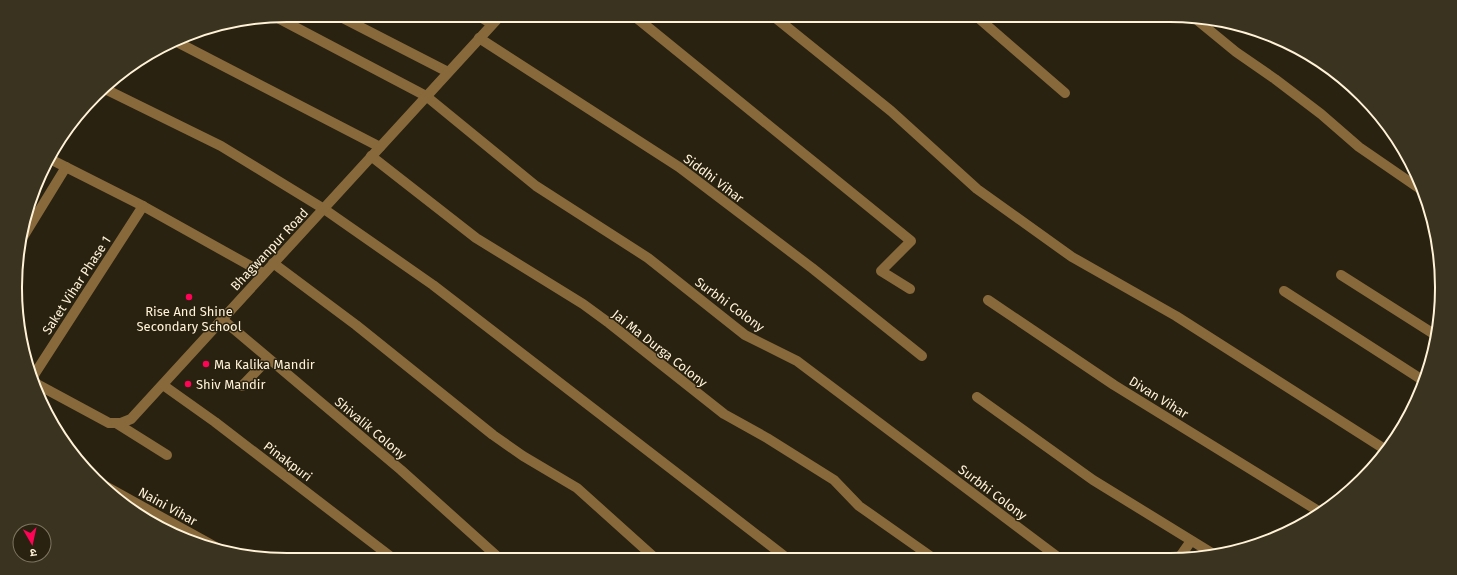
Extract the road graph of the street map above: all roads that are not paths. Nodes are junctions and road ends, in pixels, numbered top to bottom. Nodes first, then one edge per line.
1 (286, 22) edge
2 (351, 22) edge
3 (489, 22) edge
4 (642, 22) edge
5 (781, 22) edge
6 (983, 22) edge
7 (492, 24) joint
8 (1202, 24) edge
9 (479, 38) junction
10 (181, 44) edge
11 (448, 72) junction
12 (109, 91) edge
13 (1065, 93) dead end
14 (426, 96) junction
15 (380, 147) junction
16 (371, 156) junction
17 (54, 161) edge
18 (66, 167) junction
19 (1415, 185) edge
20 (143, 206) junction
21 (324, 209) junction
22 (29, 227) edge
23 (273, 263) junction
24 (263, 273) junction
25 (1341, 276) dead end
26 (910, 289) dead end
27 (1284, 291) dead end
28 (988, 300) dead end
29 (222, 319) junction
30 (1431, 333) edge
31 (922, 356) dead end
32 (268, 359) junction
33 (36, 372) edge
34 (1419, 379) edge
35 (41, 386) edge
36 (163, 386) junction
37 (242, 386) dead end
38 (977, 397) dead end
39 (116, 423) junction
40 (1381, 447) edge
41 (167, 455) dead end
42 (124, 497) edge
43 (1315, 509) edge
44 (199, 538) edge
45 (1191, 541) junction
46 (1207, 550) edge
47 (1183, 552) edge
48 (387, 553) edge
49 (492, 553) edge
50 (649, 553) edge
51 (780, 553) edge
52 (926, 553) edge
53 (1052, 553) edge

1 - 14 street, Surbhi Colony
2 - 11 street
3 - 7 street
4 - 26 street
5 - 40 street
6 - 13 street
7 - 9 street, Bhagwanpur Road
8 - 19 street
9 - 11 street, Bhagwanpur Road
9 - 31 street, Siddhi Vihar
10 - 15 street
11 - 14 street, Bhagwanpur Road
12 - 21 street
14 - 15 street, Bhagwanpur Road
14 - 53 street, Surbhi Colony
15 - 16 street, Bhagwanpur Road
16 - 21 street, Bhagwanpur Road
16 - 52 street, Jai Ma Durga Colony
17 - 18 street
18 - 20 street
18 - 22 street
20 - 24 street
20 - 33 street, Saket Vihar Phase 1
21 - 23 street, Bhagwanpur Road
21 - 51 street
23 - 24 street, Bhagwanpur Road
23 - 50 street
24 - 29 street, Bhagwanpur Road
25 - 30 street
27 - 34 street
28 - 43 street, Divan Vihar
29 - 32 street, Shivalik Colony
29 - 36 street, Bhagwanpur Road
32 - 37 street
32 - 49 street, Shivalik Colony
35 - 39 street
36 - 39 street, Bhagwanpur Road
36 - 48 street, Pinakpuri
38 - 45 street
39 - 41 street
42 - 44 street, Naini Vihar
45 - 46 street
45 - 47 street

